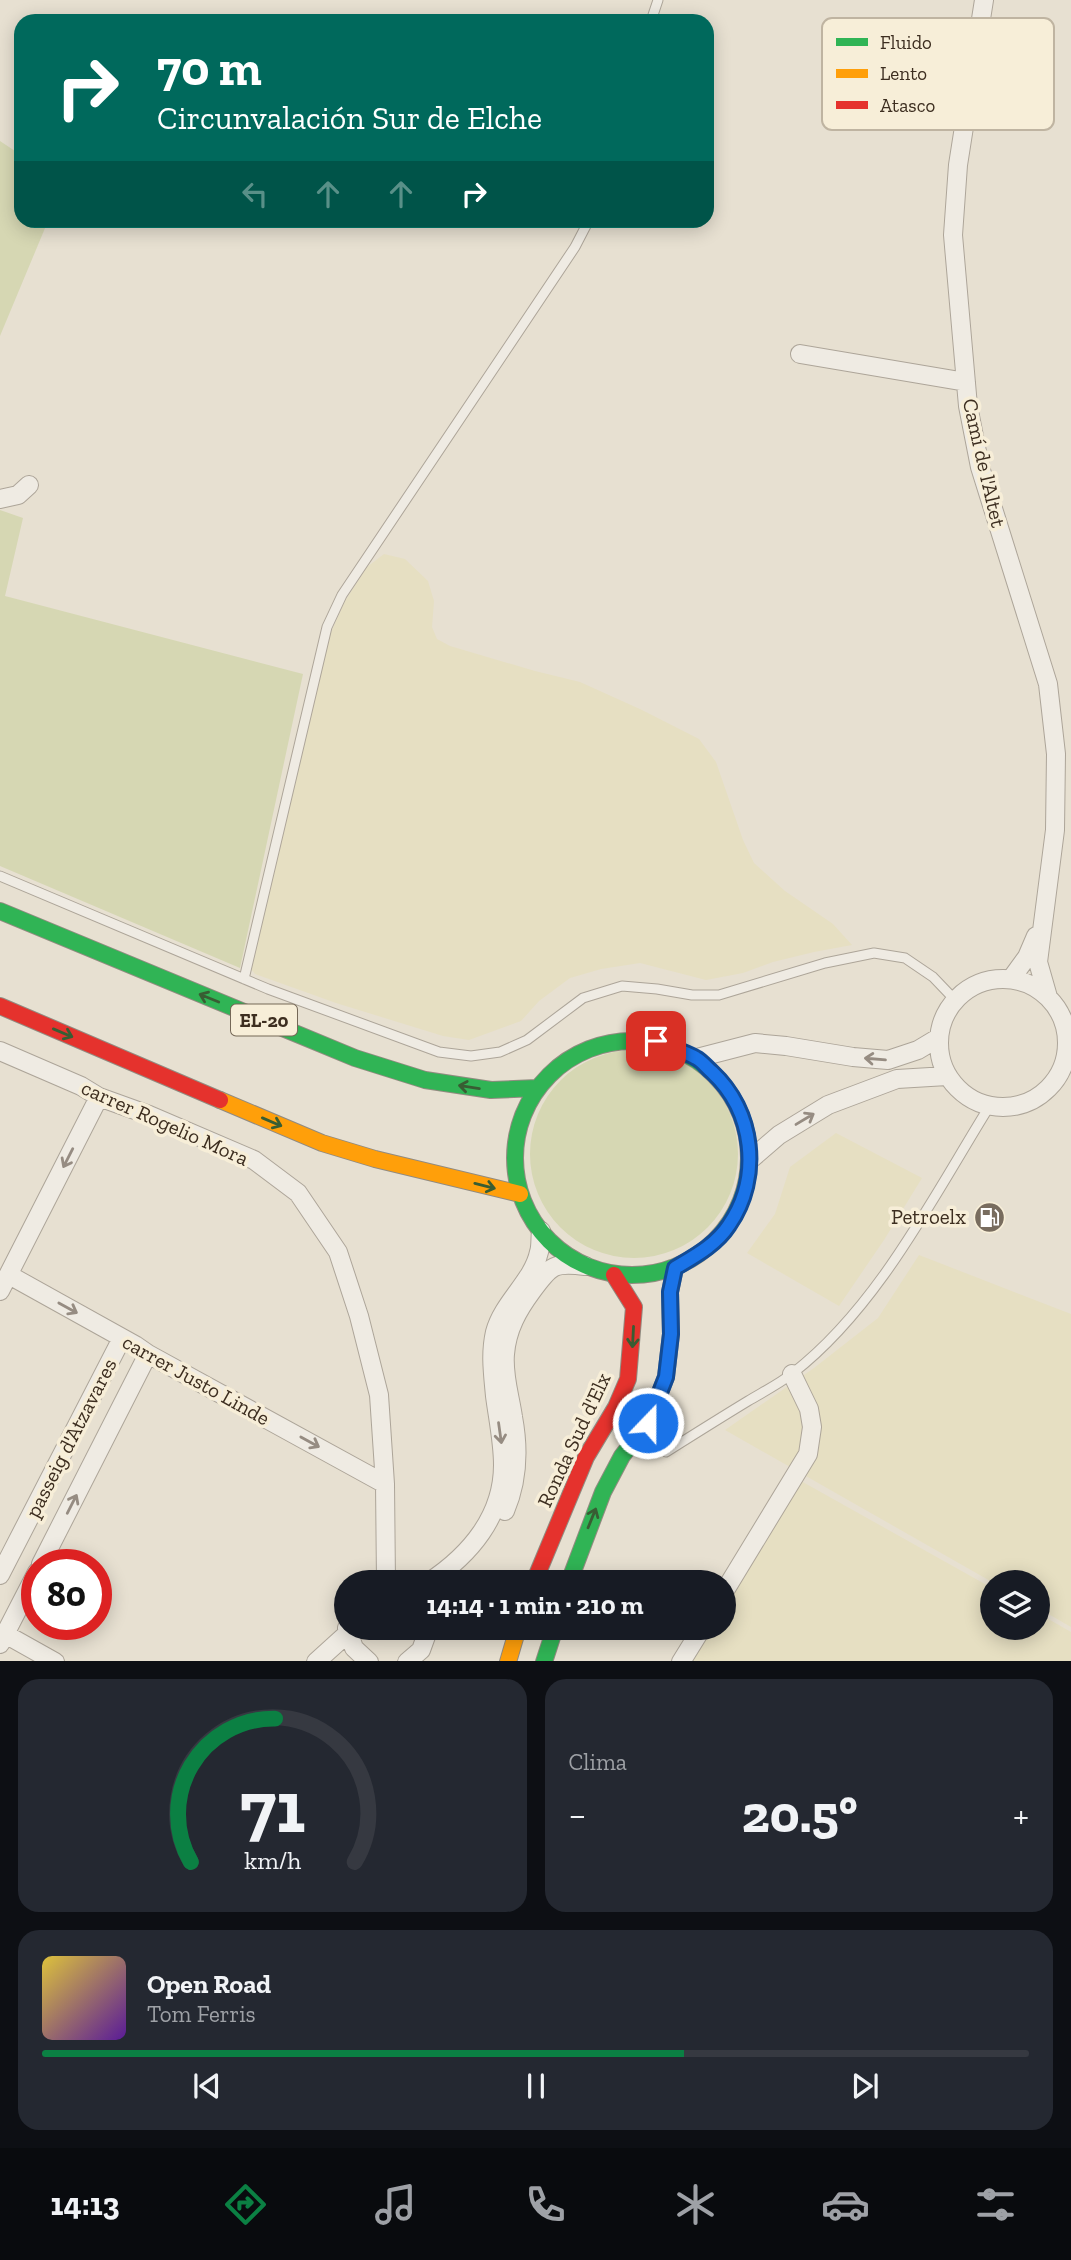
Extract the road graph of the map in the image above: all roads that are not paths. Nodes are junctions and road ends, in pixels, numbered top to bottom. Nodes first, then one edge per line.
1 (984, 0) edge
2 (981, 18) edge
3 (964, 130) edge
4 (585, 228) edge
5 (800, 354) dead end
6 (966, 382) junction
7 (29, 485) dead end
8 (0, 499) edge
9 (0, 876) edge
10 (0, 911) edge
11 (1043, 920) junction
12 (244, 979) junction
13 (1011, 979) junction
14 (1048, 996) junction
15 (954, 1000) junction
16 (0, 1006) edge
17 (1069, 1034) edge
18 (938, 1038) junction
19 (0, 1051) edge
20 (696, 1058) junction
21 (1071, 1070) edge
22 (947, 1076) junction
23 (1056, 1081) junction
24 (537, 1088) junction
25 (99, 1097) junction
26 (989, 1107) junction
27 (750, 1160) junction
28 (520, 1194) junction
29 (541, 1231) junction
30 (585, 1266) junction
31 (675, 1268) junction
32 (9, 1275) junction
33 (614, 1275) junction
34 (0, 1291) edge
35 (122, 1338) junction
36 (148, 1354) junction
37 (107, 1368) junction
38 (792, 1374) junction
39 (133, 1384) junction
40 (666, 1452) dead end
41 (385, 1483) junction
42 (49, 1549) edge
43 (386, 1570) edge
44 (444, 1570) edge
45 (462, 1570) edge
46 (539, 1570) edge
47 (574, 1570) edge
48 (736, 1572) edge
49 (0, 1576) edge
50 (21, 1604) edge
51 (3, 1639) edge
52 (337, 1640) edge
53 (351, 1640) edge
54 (425, 1640) edge
55 (514, 1640) edge
56 (551, 1640) edge
57 (694, 1640) edge
58 (364, 1660) edge
59 (55, 1661) edge
60 (316, 1661) edge
61 (407, 1661) edge
62 (508, 1661) edge
63 (544, 1661) edge
64 (681, 1661) edge

1 - 2 street, Camí de l'Altet
3 - 6 street, Camí de l'Altet
4 - 12 lane
5 - 6 street
6 - 11 street, Camí de l'Altet
7 - 8 street
9 - 12 lane
24 -> 10 highway, EL-20
11 - 13 street
11 - 14 street
12 - 15 lane
13 - 14 street
13 - 15 street
14 - 17 street
15 - 18 street
16 -> 28 highway
17 - 23 street
18 -> 20 street
18 - 22 street
19 - 25 street, carrer Rogelio Mora
20 - 24 highway
20 - 27 highway
21 - 23 street
22 - 26 street
27 -> 22 street
23 - 26 street
24 - 28 highway
25 -> 32 street
25 - 41 street, carrer Rogelio Mora
26 - 38 lane
27 - 31 highway
28 - 29 highway
29 - 30 highway
29 -> 44 street
30 - 33 highway
30 - 45 street
31 - 33 highway
47 -> 31 highway
32 - 34 street
32 -> 35 street, carrer Justo Linde
33 -> 46 highway, Ronda Sud d'Elx
35 - 36 street, carrer Justo Linde
35 - 37 street, passeig d'Atzavares
36 - 39 street, passeig d'Atzavares
36 -> 41 street, carrer Justo Linde
37 - 39 street
37 - 49 street, passeig d'Atzavares
38 - 40 lane
38 - 48 street
42 -> 39 street, passeig d'Atzavares
41 - 43 street, carrer Rogelio Mora
50 - 51 street
51 - 59 street
52 - 60 street
53 - 58 street
54 - 61 street
55 - 62 highway
56 - 63 highway
57 - 64 street

